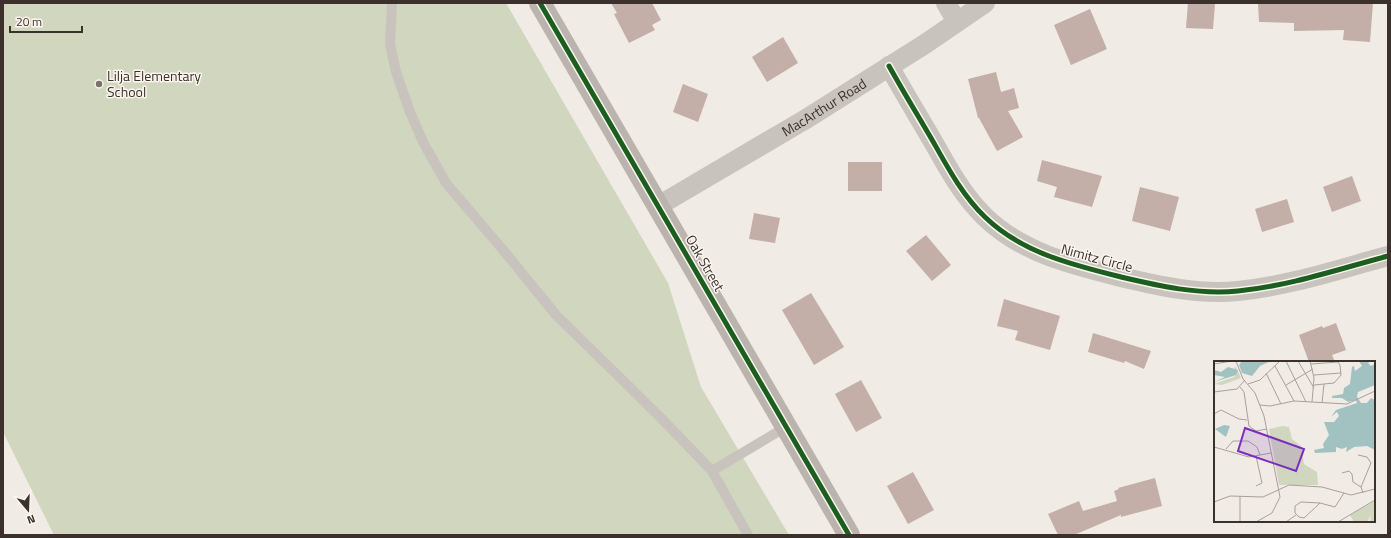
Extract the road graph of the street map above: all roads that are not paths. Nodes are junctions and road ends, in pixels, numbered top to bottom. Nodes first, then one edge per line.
1 (392, 3) edge
2 (540, 3) edge
3 (946, 3) edge
4 (985, 3) edge
5 (957, 22) junction
6 (889, 66) junction
7 (658, 206) junction
8 (1388, 256) edge
9 (786, 427) junction
10 (712, 471) junction
11 (748, 535) edge
12 (849, 535) edge

1 - 10 lane
2 - 7 street, Oak Street
3 - 5 street
4 - 5 street, MacArthur Road
5 - 6 street, MacArthur Road
6 - 7 street, MacArthur Road
6 - 8 street, Nimitz Circle
7 - 9 street, Oak Street
9 - 10 lane
9 - 12 street, Oak Street
10 - 11 lane

